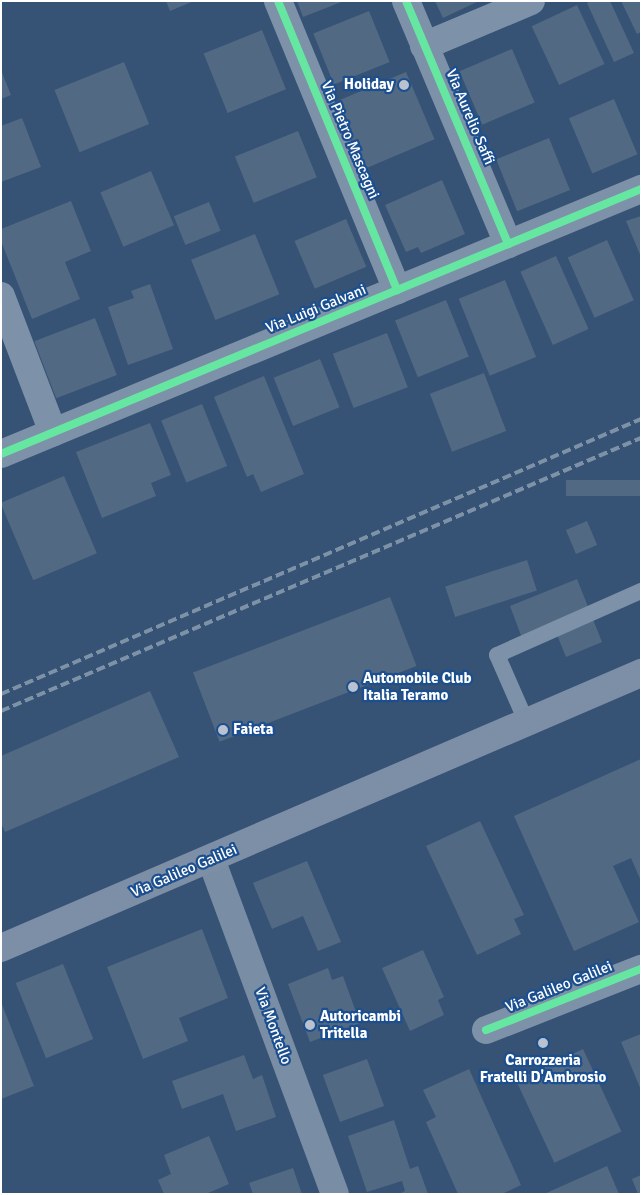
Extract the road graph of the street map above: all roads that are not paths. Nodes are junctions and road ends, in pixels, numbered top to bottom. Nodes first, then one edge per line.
1 (278, 1) edge
2 (406, 1) edge
3 (531, 1) edge
4 (424, 46) junction
5 (641, 188) edge
6 (508, 244) junction
7 (397, 290) junction
8 (1, 296) edge
9 (53, 432) junction
10 (1, 454) edge
11 (641, 591) edge
12 (641, 673) edge
13 (526, 721) junction
14 (211, 860) junction
15 (1, 948) edge
16 (641, 969) edge
17 (486, 1030) dead end
18 (335, 1194) edge

1 - 7 street, Via Pietro Mascagni
2 - 4 street, Via Aurelio Saffi
3 - 4 street
4 - 6 street, Via Aurelio Saffi
5 - 6 street, Via Luigi Galvani
6 - 7 street, Via Luigi Galvani
7 - 9 street, Via Luigi Galvani
8 - 9 street
9 - 10 street, Via Luigi Galvani
11 - 13 lane
12 - 13 main road, Via Galileo Galilei
13 - 14 main road, Via Galileo Galilei
14 - 15 main road, Via Galileo Galilei
14 - 18 main road, Via Montello
16 - 17 street, Via Galileo Galilei

